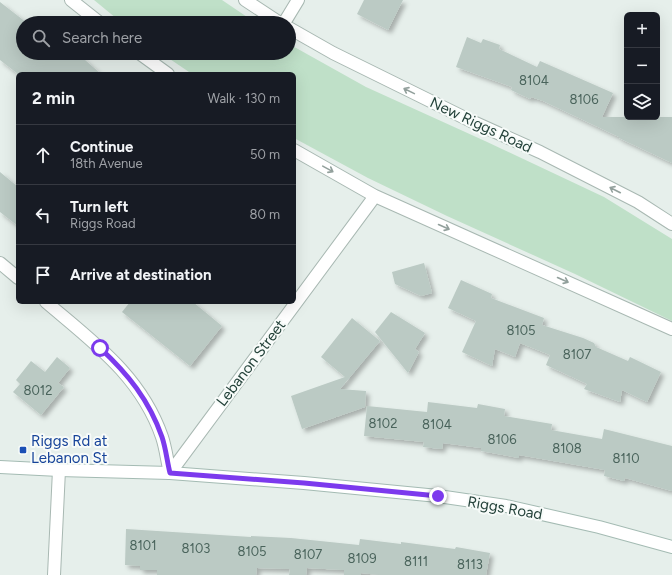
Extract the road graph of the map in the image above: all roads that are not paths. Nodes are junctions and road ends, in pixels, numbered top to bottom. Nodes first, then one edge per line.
1 (71, 0) edge
2 (245, 0) edge
3 (298, 0) edge
4 (91, 16) edge
5 (269, 16) edge
6 (288, 16) edge
7 (296, 32) edge
8 (149, 60) edge
9 (165, 72) edge
10 (296, 151) edge
11 (375, 196) junction
12 (638, 202) junction
13 (672, 217) edge
14 (672, 224) edge
15 (0, 263) edge
16 (16, 276) edge
17 (296, 303) edge
18 (48, 304) edge
19 (295, 304) edge
20 (672, 329) edge
21 (0, 467) edge
22 (59, 470) junction
23 (170, 473) junction
24 (672, 547) edge
25 (54, 575) edge

1 - 4 street
2 - 5 street
3 - 6 street
12 -> 7 street, New Riggs Road
8 - 9 street
10 -> 11 street
11 - 17 street, Lebanon Street
11 -> 20 street
12 - 13 street
12 - 14 street, New Riggs Road
15 - 16 street
18 - 23 street
19 - 23 street, Lebanon Street
21 - 22 street, Riggs Road
22 - 23 street, Riggs Road
22 - 25 street
23 - 24 street, Riggs Road

